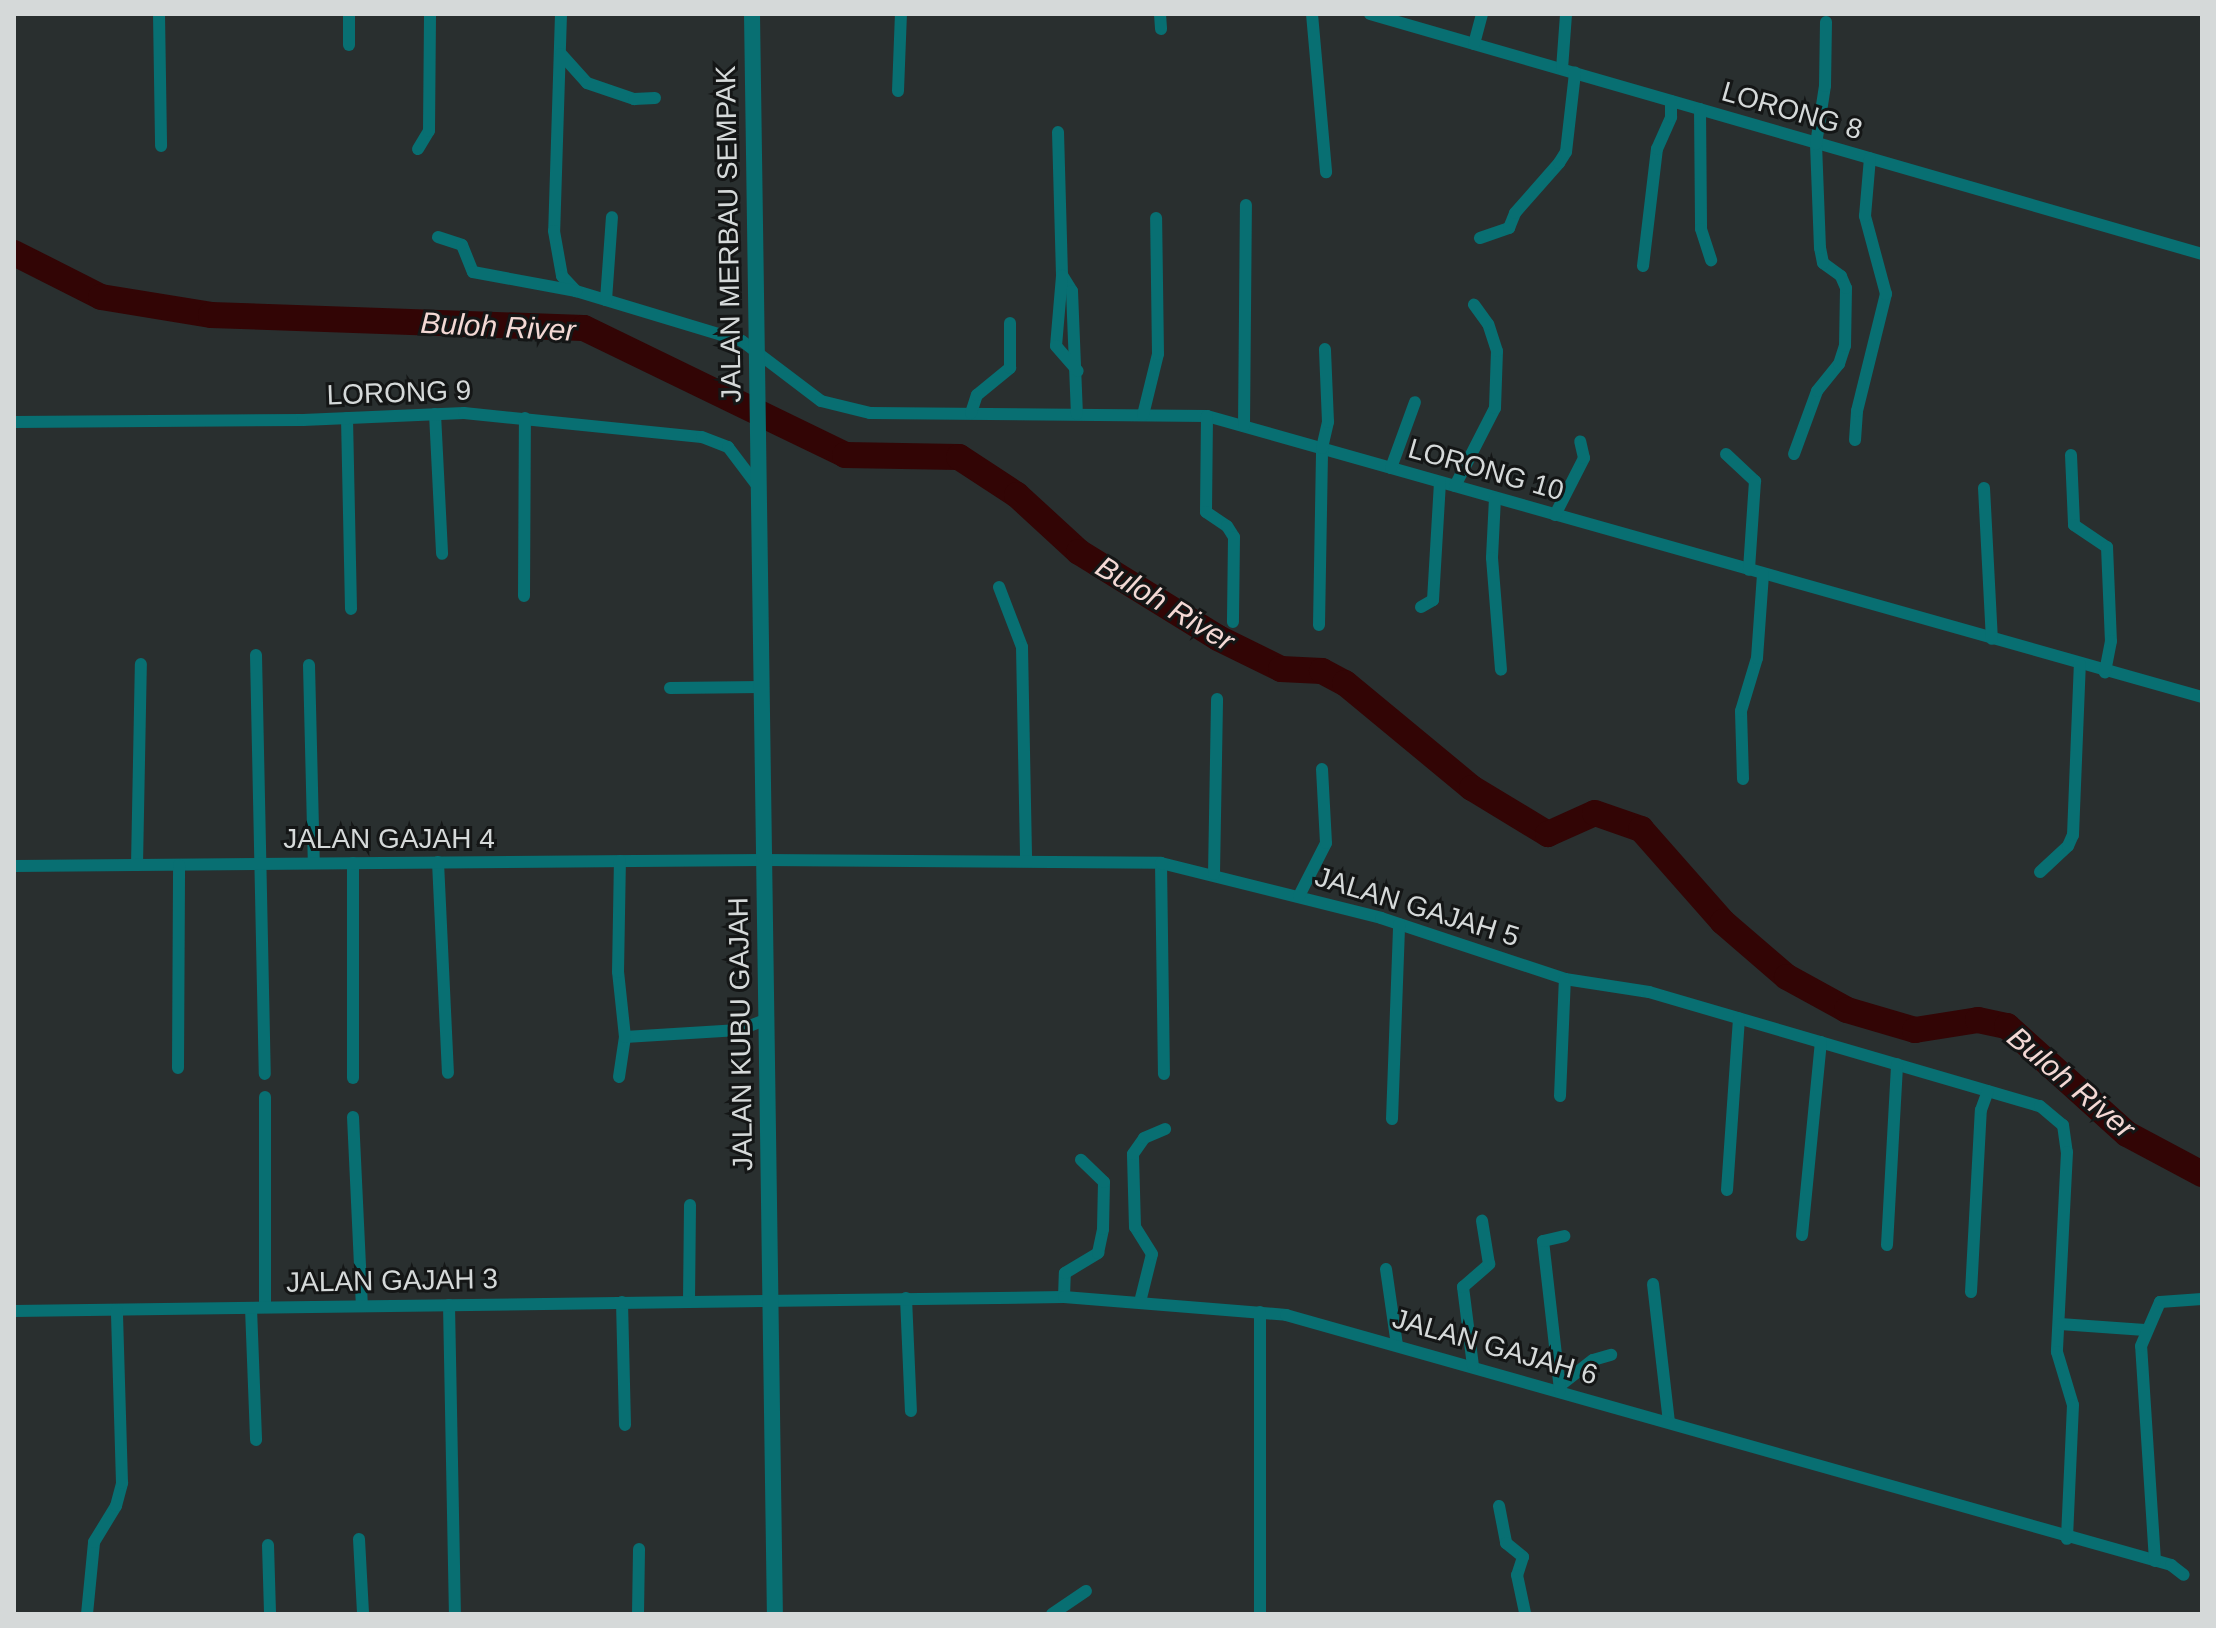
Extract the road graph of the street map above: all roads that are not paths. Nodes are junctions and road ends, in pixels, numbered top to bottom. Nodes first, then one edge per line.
1 (159, 14) edge
2 (349, 14) edge
3 (430, 14) edge
4 (561, 14) edge
5 (752, 14) edge
6 (901, 14) edge
7 (1160, 14) edge
8 (1312, 14) edge
9 (1370, 14) edge
10 (1482, 14) edge
11 (1566, 14) edge
12 (1826, 22) dead end
13 (1161, 29) dead end
14 (1474, 44) junction
15 (349, 45) dead end
16 (561, 54) junction
17 (1562, 69) junction
18 (1575, 73) junction
19 (898, 91) dead end
20 (655, 98) dead end
21 (1671, 101) junction
22 (1700, 109) junction
23 (1058, 132) dead end
24 (1816, 144) junction
25 (161, 146) dead end
26 (418, 149) dead end
27 (1870, 158) junction
28 (1326, 172) dead end
29 (1246, 205) dead end
30 (612, 217) dead end
31 (1156, 218) dead end
32 (438, 237) dead end
33 (1480, 238) dead end
34 (2202, 254) edge
35 (1711, 260) dead end
36 (1643, 266) dead end
37 (1062, 275) junction
38 (576, 291) junction
39 (606, 300) junction
40 (1474, 305) dead end
41 (1010, 323) dead end
42 (1325, 349) dead end
43 (757, 360) junction
44 (1078, 371) junction
45 (1415, 402) dead end
46 (971, 413) junction
47 (435, 414) junction
48 (1077, 414) junction
49 (1143, 415) junction
50 (1207, 416) junction
51 (347, 418) junction
52 (525, 418) junction
53 (14, 422) edge
54 (1244, 426) junction
55 (1855, 440) dead end
56 (1580, 441) dead end
57 (1322, 448) junction
58 (759, 453) joint
59 (1726, 454) dead end
60 (1794, 454) dead end
61 (2071, 455) dead end
62 (1391, 468) junction
63 (1440, 482) junction
64 (1455, 486) junction
65 (1984, 488) dead end
66 (760, 490) junction
67 (1495, 498) junction
68 (1555, 515) junction
69 (442, 554) dead end
70 (1749, 570) junction
71 (1763, 574) junction
72 (999, 587) dead end
73 (524, 596) dead end
74 (1421, 607) dead end
75 (351, 609) dead end
76 (1233, 622) dead end
77 (1319, 625) dead end
78 (1992, 639) junction
79 (256, 655) dead end
80 (141, 664) dead end
81 (2080, 664) junction
82 (309, 665) dead end
83 (1501, 670) dead end
84 (2105, 672) junction
85 (762, 687) junction
86 (670, 688) dead end
87 (2202, 697) edge
88 (1217, 699) dead end
89 (1322, 769) dead end
90 (1743, 779) dead end
91 (1026, 859) junction
92 (764, 860) junction
93 (620, 861) junction
94 (438, 862) junction
95 (314, 863) junction
96 (353, 863) junction
97 (1161, 863) junction
98 (264, 864) junction
99 (137, 865) junction
100 (179, 865) junction
101 (14, 866) edge
102 (2040, 872) dead end
103 (1214, 874) junction
104 (1299, 896) junction
105 (1399, 924) junction
106 (1565, 979) junction
107 (1739, 1018) junction
108 (767, 1019) junction
109 (625, 1037) junction
110 (1821, 1042) junction
111 (1897, 1064) junction
112 (178, 1068) dead end
113 (448, 1073) dead end
114 (265, 1074) dead end
115 (1164, 1074) dead end
116 (619, 1077) dead end
117 (353, 1078) dead end
118 (1988, 1091) junction
119 (1560, 1096) dead end
120 (265, 1097) dead end
121 (353, 1117) dead end
122 (1392, 1119) dead end
123 (1165, 1129) dead end
124 (1081, 1160) dead end
125 (1727, 1190) dead end
126 (690, 1205) dead end
127 (1482, 1221) dead end
128 (1802, 1235) dead end
129 (1564, 1236) dead end
130 (1887, 1245) dead end
131 (1386, 1269) dead end
132 (1653, 1284) dead end
133 (1971, 1292) dead end
134 (1064, 1297) junction
135 (906, 1298) junction
136 (2202, 1299) edge
137 (771, 1300) junction
138 (689, 1301) junction
139 (622, 1302) junction
140 (1140, 1302) junction
141 (449, 1305) junction
142 (362, 1306) junction
143 (265, 1307) junction
144 (251, 1308) junction
145 (117, 1310) junction
146 (14, 1311) edge
147 (1260, 1312) junction
148 (2060, 1324) junction
149 (2145, 1330) junction
150 (1397, 1345) junction
151 (1611, 1355) dead end
152 (1473, 1366) junction
153 (1561, 1387) junction
154 (911, 1411) dead end
155 (1669, 1422) junction
156 (625, 1425) dead end
157 (256, 1440) dead end
158 (1499, 1506) dead end
159 (359, 1539) dead end
160 (2067, 1539) junction
161 (268, 1545) dead end
162 (639, 1549) dead end
163 (2155, 1561) junction
164 (2184, 1575) dead end
165 (1086, 1591) dead end
166 (87, 1614) edge
167 (270, 1614) edge
168 (363, 1614) edge
169 (455, 1614) edge
170 (638, 1614) edge
171 (775, 1614) edge
172 (1052, 1614) edge
173 (1260, 1614) edge
174 (1525, 1614) edge

1 - 25 street
2 - 15 street
3 - 26 street
4 - 16 street
5 - 43 street, JALAN MERBAU SEMPAK
6 - 19 street
7 - 13 street
8 - 28 street
9 - 14 street, LORONG 8
10 - 14 street
11 - 17 street
12 - 24 street
14 - 17 street, LORONG 8
16 - 20 street
16 - 38 street
17 - 18 street, LORONG 8
18 - 21 street, LORONG 8
18 - 33 street
21 - 22 street, LORONG 8
21 - 36 street
22 - 24 street, LORONG 8
22 - 35 street
23 - 37 street
24 - 27 street, LORONG 8
24 - 60 street
27 - 34 street, LORONG 8
27 - 55 street
29 - 54 street
30 - 39 street
31 - 49 street
32 - 38 street, LORONG 10
37 - 44 street
37 - 44 street
38 - 39 street, LORONG 10
39 - 43 street, LORONG 10
40 - 64 street
41 - 46 street
42 - 57 street
43 - 46 street, LORONG 10
43 - 58 street, JALAN MERBAU SEMPAK
44 - 48 street
45 - 62 street
46 - 48 street, LORONG 10
47 - 51 street, LORONG 9
47 - 52 street, LORONG 9
47 - 69 street
48 - 49 street, LORONG 10
49 - 50 street, LORONG 10
50 - 54 street, LORONG 10
50 - 76 street
51 - 53 street, LORONG 9
51 - 75 street
52 - 66 street, LORONG 9
52 - 73 street
54 - 57 street, LORONG 10
56 - 68 street
57 - 62 street, LORONG 10
57 - 77 street
58 - 66 street, JALAN KUBU GAJAH
59 - 70 street
61 - 84 street
62 - 63 street, LORONG 10
63 - 64 street, LORONG 10
63 - 74 street
64 - 67 street, LORONG 10
65 - 78 street
66 - 85 street, JALAN KUBU GAJAH
67 - 68 street, LORONG 10
67 - 83 street
68 - 70 street, LORONG 10
70 - 71 street, LORONG 10
71 - 78 street, LORONG 10
71 - 90 street
72 - 91 street
78 - 81 street, LORONG 10
79 - 98 street
80 - 99 street
81 - 84 street, LORONG 10
81 - 102 street
82 - 95 street
84 - 87 street, LORONG 10
85 - 86 street
85 - 92 street, JALAN KUBU GAJAH
88 - 103 street
89 - 104 street
91 - 92 street, JALAN GAJAH 5
91 - 97 street, JALAN GAJAH 5
92 - 93 street, JALAN GAJAH 4
92 - 108 street, JALAN KUBU GAJAH
93 - 94 street, JALAN GAJAH 4
93 - 109 street
94 - 96 street, JALAN GAJAH 4
94 - 113 street
95 - 96 street, JALAN GAJAH 4
95 - 98 street, JALAN GAJAH 4
96 - 117 street
97 - 103 street, JALAN GAJAH 5
97 - 115 street
98 - 100 street, JALAN GAJAH 4
98 - 114 street
99 - 100 street, JALAN GAJAH 4
99 - 101 street, JALAN GAJAH 4
100 - 112 street
103 - 104 street, JALAN GAJAH 5
104 - 105 street, JALAN GAJAH 5
105 - 106 street, JALAN GAJAH 5
105 - 122 street
106 - 107 street, JALAN GAJAH 5
106 - 119 street
107 - 110 street, JALAN GAJAH 5
107 - 125 street
108 - 109 street
108 - 137 street, JALAN KUBU GAJAH
109 - 116 street
110 - 111 street, JALAN GAJAH 5
110 - 128 street
111 - 118 street, JALAN GAJAH 5
111 - 130 street
118 - 133 street
118 - 148 street, JALAN GAJAH 5
120 - 143 street
121 - 142 street
123 - 140 street
124 - 134 street
126 - 138 street
127 - 152 street
129 - 153 street
131 - 150 street
132 - 155 street
134 - 135 street, JALAN GAJAH 6
134 - 140 street, JALAN GAJAH 6
135 - 137 street, JALAN GAJAH 6
135 - 154 street
136 - 149 street
137 - 138 street, JALAN GAJAH 3
137 - 171 street, JALAN KUBU GAJAH
138 - 139 street, JALAN GAJAH 3
139 - 141 street, JALAN GAJAH 3
139 - 156 street
140 - 147 street, JALAN GAJAH 6
141 - 142 street, JALAN GAJAH 3
141 - 169 street
142 - 143 street, JALAN GAJAH 3
143 - 144 street, JALAN GAJAH 3
144 - 145 street, JALAN GAJAH 3
144 - 157 street
145 - 146 street, JALAN GAJAH 3
145 - 166 street
147 - 150 street, JALAN GAJAH 6
147 - 173 street
148 - 149 street
148 - 160 street
149 - 163 street
150 - 152 street, JALAN GAJAH 6
151 - 153 street
152 - 153 street, JALAN GAJAH 6
153 - 155 street, JALAN GAJAH 6
155 - 160 street, JALAN GAJAH 6
158 - 174 street
159 - 168 street
160 - 163 street, JALAN GAJAH 6
161 - 167 street
162 - 170 street
163 - 164 street, JALAN GAJAH 6
165 - 172 street

